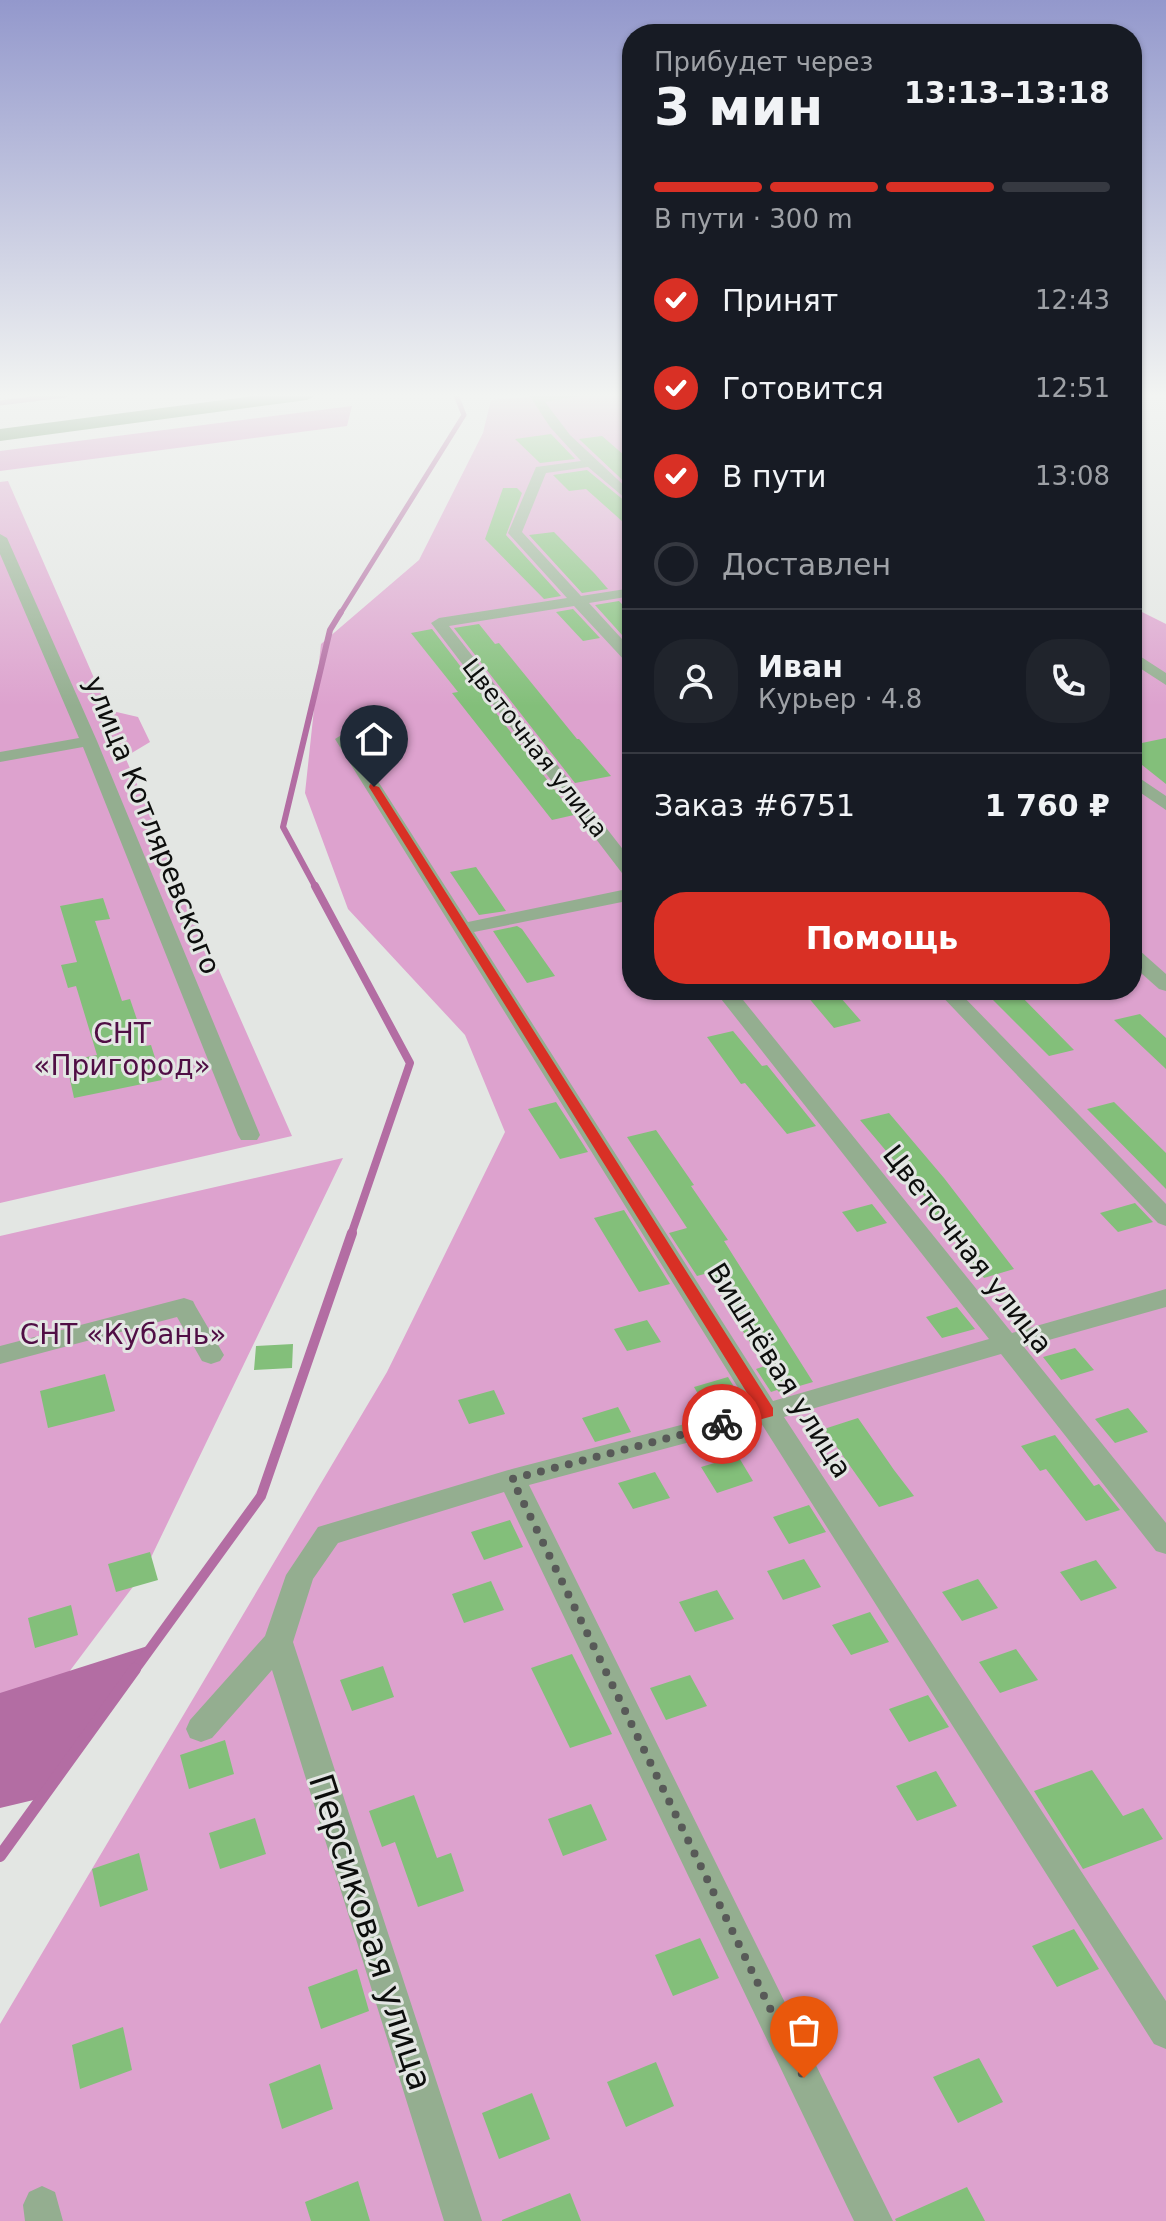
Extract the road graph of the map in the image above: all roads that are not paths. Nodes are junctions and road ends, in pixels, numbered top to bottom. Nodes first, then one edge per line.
1 (529, 499) edge
2 (0, 538) edge
3 (622, 594) edge
4 (577, 601) junction
5 (622, 648) edge
6 (1142, 663) edge
7 (1166, 680) edge
8 (343, 739) dead end
9 (89, 741) junction
10 (0, 757) edge
11 (1142, 793) edge
12 (1166, 805) edge
13 (622, 860) edge
14 (622, 896) edge
15 (465, 928) junction
16 (1142, 963) edge
17 (1166, 985) edge
18 (732, 1000) edge
19 (956, 1000) edge
20 (249, 1135) dead end
21 (1166, 1218) edge
22 (1166, 1298) edge
23 (1005, 1345) junction
24 (0, 1355) edge
25 (211, 1355) dead end
26 (767, 1412) junction
27 (512, 1479) junction
28 (1166, 1543) edge
29 (278, 1642) junction
30 (201, 1729) dead end
31 (1166, 2032) edge
32 (463, 2221) edge
33 (874, 2221) edge

1 - 4 street
2 - 9 street, улица Котляревского
3 - 4 street
4 - 5 street
4 - 13 street, Цветочная улица
6 - 7 street
8 - 15 street, Вишнёвая улица
9 - 10 street
9 - 20 street, улица Котляревского
11 - 12 street
14 - 15 street
15 - 26 street, Вишнёвая улица
16 - 17 street
18 - 23 street, Цветочная улица
19 - 21 street
22 - 23 street
23 - 26 street
23 - 28 street, Цветочная улица
24 - 25 street
26 - 27 street
26 - 31 street, Вишнёвая улица
27 - 29 street
27 - 33 street
29 - 30 street
29 - 32 street, Персиковая улица

